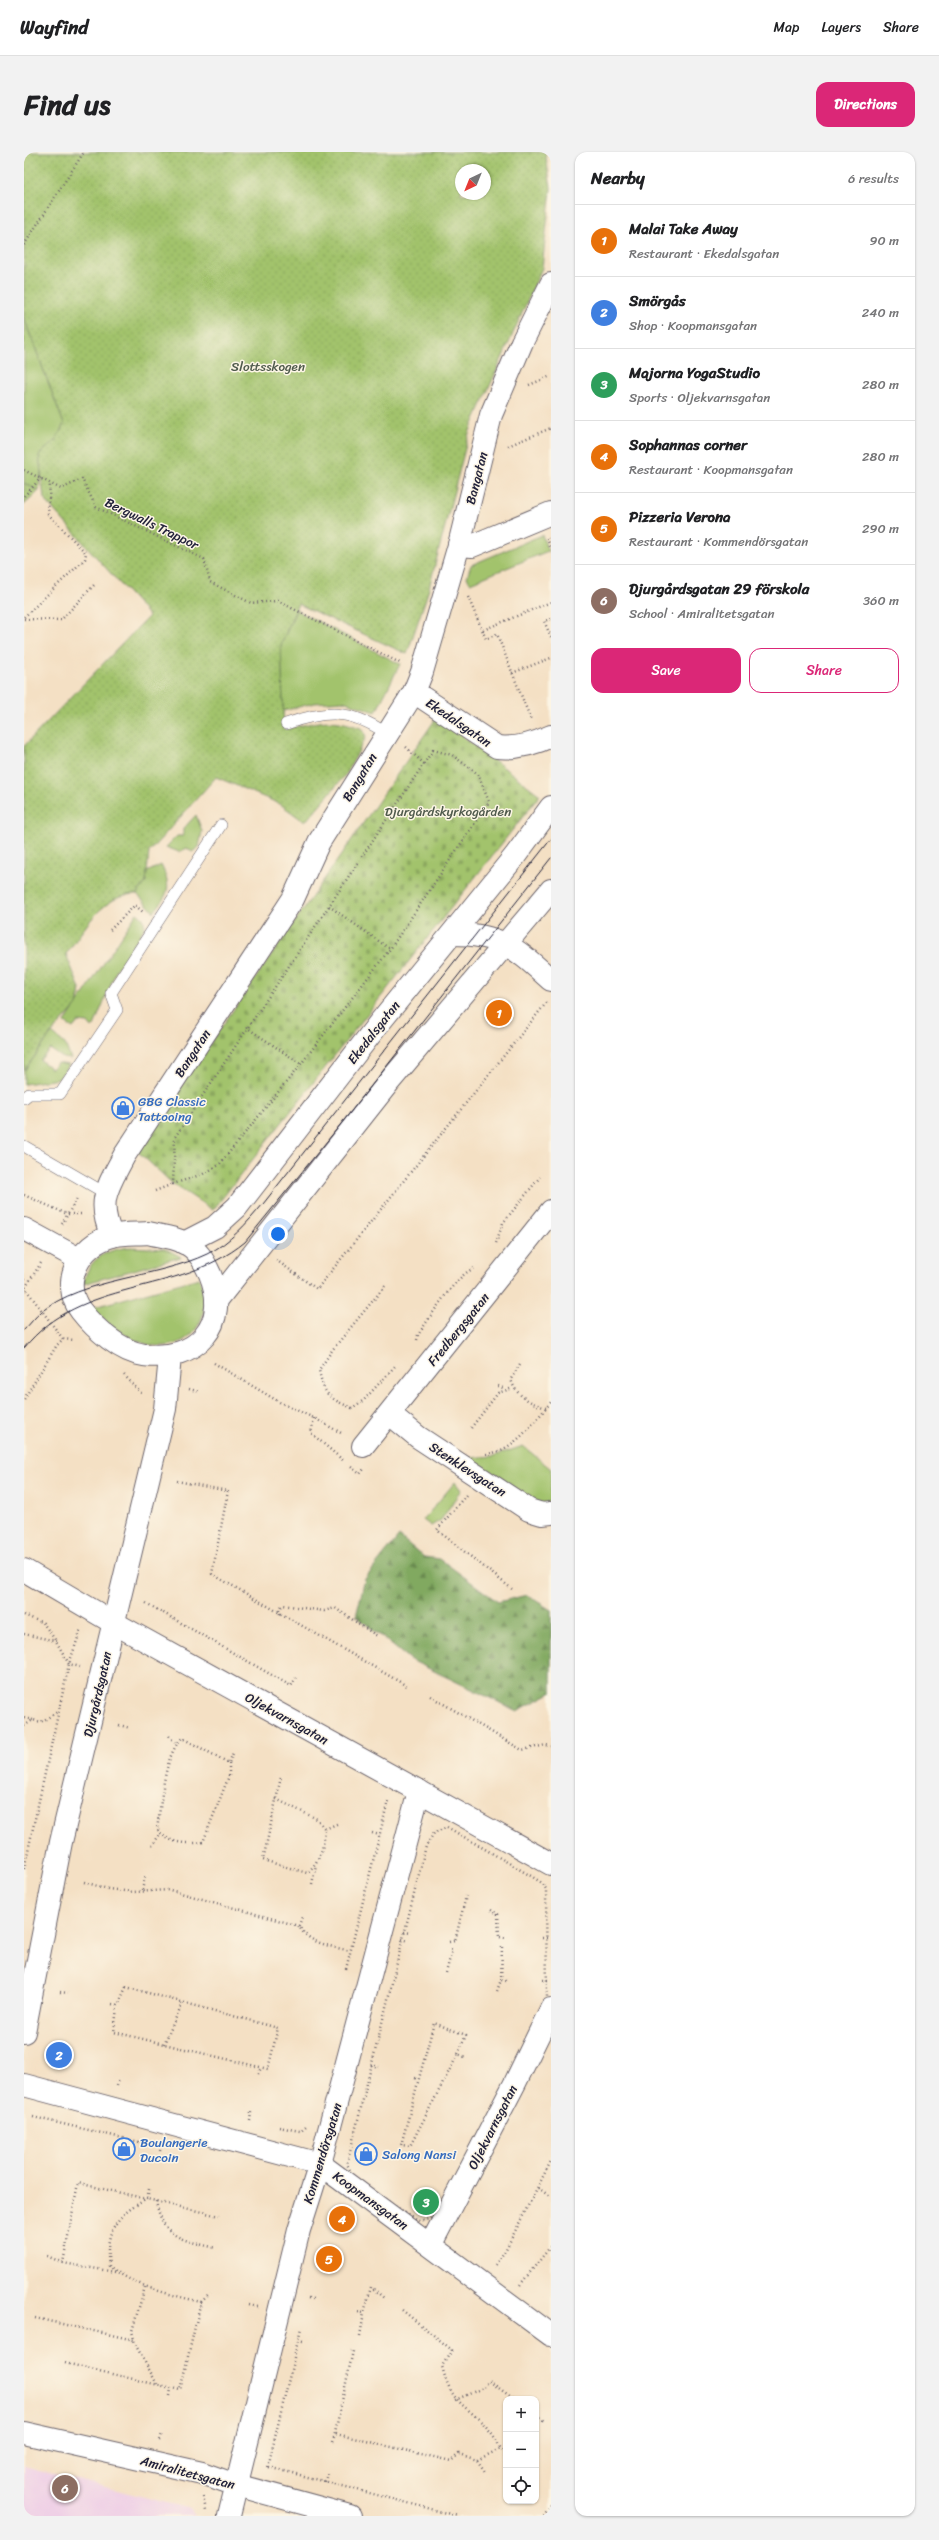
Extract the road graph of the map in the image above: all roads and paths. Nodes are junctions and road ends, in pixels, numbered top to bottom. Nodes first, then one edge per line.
1 (84, 152) edge
2 (24, 245) edge
3 (551, 284) edge
4 (551, 376) edge
5 (525, 387) dead end
6 (551, 428) edge
7 (502, 449) dead end
8 (24, 470) edge
9 (41, 478) junction
10 (50, 483) junction
11 (24, 496) edge
12 (551, 513) edge
13 (459, 545) junction
14 (95, 584) dead end
15 (467, 595) dead end
16 (551, 602) edge
17 (24, 618) edge
18 (551, 618) edge
19 (550, 629) edge
20 (482, 630) junction
21 (551, 637) edge
22 (551, 658) edge
23 (401, 663) dead end
24 (512, 673) junction
25 (414, 692) junction
26 (286, 724) dead end
27 (386, 733) junction
28 (545, 739) edge
29 (551, 808) edge
30 (221, 825) dead end
31 (551, 890) edge
32 (329, 906) junction
33 (157, 923) junction
34 (110, 930) dead end
35 (453, 934) junction
36 (507, 943) junction
37 (390, 949) junction
38 (551, 980) edge
39 (548, 1001) dead end
40 (246, 1027) junction
41 (301, 1064) junction
42 (24, 1098) edge
43 (24, 1146) edge
44 (540, 1177) dead end
45 (173, 1184) junction
46 (155, 1191) dead end
47 (105, 1193) junction
48 (24, 1195) edge
49 (551, 1211) edge
50 (67, 1214) dead end
51 (24, 1229) edge
52 (112, 1236) junction
53 (184, 1242) junction
54 (497, 1250) dead end
55 (79, 1259) junction
56 (276, 1260) dead end
57 (24, 1278) edge
58 (385, 1286) dead end
59 (24, 1291) edge
60 (446, 1295) dead end
61 (216, 1301) junction
62 (63, 1339) dead end
63 (417, 1342) dead end
64 (170, 1357) junction
65 (401, 1360) dead end
66 (214, 1363) dead end
67 (520, 1364) dead end
68 (498, 1386) dead end
69 (513, 1388) junction
70 (505, 1389) junction
71 (24, 1399) edge
72 (551, 1402) edge
73 (546, 1408) junction
74 (390, 1414) junction
75 (471, 1428) dead end
76 (363, 1446) joint
77 (483, 1454) dead end
78 (480, 1478) junction
79 (177, 1481) dead end
80 (551, 1514) edge
81 (24, 1570) edge
82 (512, 1589) dead end
83 (146, 1603) dead end
84 (280, 1614) junction
85 (24, 1615) edge
86 (114, 1623) junction
87 (24, 1634) edge
88 (319, 1636) junction
89 (377, 1636) dead end
90 (316, 1640) dead end
91 (56, 1641) junction
92 (102, 1672) junction
93 (296, 1678) dead end
94 (407, 1686) dead end
95 (430, 1696) dead end
96 (57, 1712) dead end
97 (24, 1718) edge
98 (33, 1720) junction
99 (24, 1726) edge
100 (119, 1726) dead end
101 (130, 1728) dead end
102 (169, 1736) dead end
103 (176, 1744) junction
104 (551, 1746) edge
105 (233, 1753) dead end
106 (229, 1763) junction
107 (281, 1777) dead end
108 (419, 1791) junction
109 (385, 1796) dead end
110 (276, 1799) junction
111 (339, 1823) dead end
112 (325, 1829) junction
113 (372, 1833) dead end
114 (160, 1834) junction
115 (380, 1835) junction
116 (152, 1846) dead end
117 (551, 1864) edge
118 (316, 1865) junction
119 (145, 1877) dead end
120 (84, 1882) dead end
121 (312, 1884) dead end
122 (142, 1890) junction
123 (466, 1896) dead end
124 (491, 1910) dead end
125 (302, 1917) dead end
126 (298, 1926) junction
127 (506, 1938) dead end
128 (542, 1938) dead end
129 (548, 1938) junction
130 (402, 1939) junction
131 (409, 1941) dead end
132 (449, 1942) dead end
133 (502, 1947) dead end
134 (448, 1949) dead end
135 (350, 1951) junction
136 (446, 1973) dead end
137 (345, 1974) dead end
138 (501, 1980) junction
139 (543, 1980) dead end
140 (548, 1980) junction
141 (506, 1981) dead end
142 (496, 1991) dead end
143 (60, 1992) dead end
144 (68, 1993) dead end
145 (183, 2002) junction
146 (112, 2004) dead end
147 (118, 2005) junction
148 (551, 2009) edge
149 (24, 2032) edge
150 (128, 2035) junction
151 (127, 2040) dead end
152 (164, 2044) junction
153 (458, 2054) junction
154 (465, 2057) dead end
155 (371, 2065) junction
156 (261, 2068) junction
157 (379, 2068) dead end
158 (258, 2074) dead end
159 (415, 2078) dead end
160 (119, 2079) dead end
161 (419, 2079) junction
162 (24, 2085) edge
163 (109, 2085) dead end
164 (117, 2087) junction
165 (124, 2089) dead end
166 (251, 2112) dead end
167 (34, 2117) dead end
168 (243, 2119) dead end
169 (307, 2119) dead end
170 (250, 2121) junction
171 (258, 2123) dead end
172 (272, 2126) dead end
173 (161, 2147) junction
174 (169, 2149) dead end
175 (160, 2151) dead end
176 (551, 2161) edge
177 (320, 2164) junction
178 (538, 2188) junction
179 (150, 2190) dead end
180 (551, 2196) edge
181 (148, 2199) junction
182 (156, 2201) junction
183 (219, 2216) dead end
184 (431, 2244) junction
185 (551, 2246) edge
186 (216, 2248) dead end
187 (47, 2256) dead end
188 (63, 2263) junction
189 (490, 2271) dead end
190 (117, 2273) junction
191 (145, 2287) junction
192 (517, 2289) dead end
193 (310, 2290) dead end
194 (210, 2294) dead end
195 (308, 2298) junction
196 (313, 2299) dead end
197 (385, 2299) dead end
198 (262, 2300) dead end
199 (201, 2302) junction
200 (249, 2305) dead end
201 (306, 2305) dead end
202 (402, 2310) dead end
203 (358, 2312) dead end
204 (364, 2313) junction
205 (35, 2318) dead end
206 (301, 2326) dead end
207 (551, 2335) edge
208 (360, 2336) dead end
209 (134, 2340) junction
210 (298, 2340) junction
211 (303, 2341) dead end
212 (350, 2350) dead end
213 (65, 2363) dead end
214 (158, 2385) junction
215 (171, 2388) junction
216 (170, 2396) dead end
217 (510, 2396) edge
218 (456, 2400) junction
219 (539, 2417) edge
220 (544, 2421) dead end
221 (24, 2433) edge
222 (336, 2434) junction
223 (333, 2442) dead end
224 (500, 2448) junction
225 (503, 2452) edge
226 (477, 2460) junction
227 (242, 2461) junction
228 (268, 2467) junction
229 (327, 2473) dead end
230 (486, 2473) dead end
231 (325, 2482) junction
232 (236, 2485) junction
233 (551, 2503) edge
234 (229, 2516) edge
235 (350, 2516) edge
236 (458, 2516) edge
237 (544, 2516) edge

1 - 2 path
3 - 13 street, Bangatan
4 - 5 path
6 - 7 path
8 - 9 path, Bergwalls Trappor
9 - 10 path, Bergwalls Trappor
9 - 11 path
10 - 17 path
10 - 23 path, Bergwalls Trappor
12 - 13 street
13 - 25 street, Bangatan
14 - 17 path
15 - 20 path
16 - 20 path
18 - 19 path
19 - 21 path
20 - 24 path
22 - 24 path
24 - 28 path
25 - 27 street, Bangatan
25 - 28 street, Ekedalsgatan
26 - 27 lane
27 - 47 street, Bangatan
29 - 35 street, Ekedalsgatan
30 - 33 lane
31 - 36 street
32 - 37 path
32 - 37 path
32 - 40 path
33 - 34 path
33 - 42 lane
35 - 36 street
35 - 53 street, Ekedalsgatan
36 - 38 street
36 - 61 street
37 - 41 path
39 - 56 path
40 - 41 path
40 - 45 path
41 - 45 path
43 - 47 lane
44 - 54 path
45 - 46 path
47 - 52 street, Bangatan
48 - 50 path
49 - 74 street, Fredbergsgatan
51 - 55 street
52 - 53 street
52 - 55 street
53 - 61 street
55 - 64 street
57 - 59 path
58 - 65 path
60 - 63 path
61 - 64 street
62 - 71 path
64 - 86 street, Djurgårdsgatan
66 - 76 path
67 - 69 path
68 - 70 path
69 - 70 path
69 - 73 path
70 - 75 path
72 - 73 path
73 - 77 path
74 - 76 street, Fredbergsgatan
74 - 78 street, Stenklevsgatan
78 - 80 street, Stenklevsgatan
78 - 82 path
79 - 84 path
81 - 86 street, Oljekvarnsgatan
83 - 93 path
84 - 88 path
84 - 89 path
85 - 91 path
86 - 92 street, Djurgårdsgatan
86 - 108 street, Oljekvarnsgatan
87 - 91 path
88 - 90 path
88 - 94 path
91 - 92 path
92 - 149 street, Djurgårdsgatan
95 - 104 path
96 - 98 path
97 - 98 path
98 - 99 path
100 - 101 path
102 - 103 path
103 - 106 path
103 - 114 path
105 - 106 path
106 - 114 path
107 - 110 path
108 - 117 street, Oljekvarnsgatan
108 - 177 street, Kommendörsgatan
109 - 115 path
110 - 112 path
110 - 118 path
111 - 112 path
112 - 118 path
113 - 115 path
114 - 116 path
115 - 135 path
118 - 121 path
119 - 122 path
120 - 122 path
122 - 126 path
123 - 132 path
124 - 127 path
125 - 126 path
126 - 135 path
128 - 129 path
129 - 130 path
129 - 140 path
130 - 131 path
130 - 155 path
133 - 138 path
134 - 136 path
135 - 137 path
138 - 141 path
138 - 142 path
139 - 140 path
140 - 155 path
143 - 144 path
145 - 147 path
145 - 152 path
145 - 156 path
146 - 147 path
147 - 150 path
148 - 184 street, Oljekvarnsgatan
150 - 151 path
150 - 152 path
152 - 156 path
153 - 154 path
153 - 161 path
153 - 161 path
155 - 157 path
156 - 158 path
159 - 161 path
160 - 164 path
162 - 177 street, Koopmansgatan
163 - 164 path
164 - 165 path
166 - 170 path
167 - 173 path
168 - 170 path
169 - 172 path
170 - 171 path
173 - 174 path
173 - 175 path
176 - 178 path
177 - 184 street, Koopmansgatan
177 - 227 street, Kommendörsgatan
178 - 180 path
178 - 189 path
179 - 181 path
181 - 182 path
181 - 188 path
181 - 190 path
182 - 183 path
182 - 186 path
184 - 207 street, Koopmansgatan
185 - 192 path
187 - 188 path
188 - 190 path
190 - 191 path
191 - 199 path
191 - 209 path
193 - 195 path
194 - 199 path
195 - 196 path
195 - 201 path
197 - 204 path
198 - 200 path
199 - 215 path
202 - 218 path
203 - 204 path
204 - 208 path
205 - 209 path
206 - 210 path
209 - 214 path
210 - 211 path
210 - 228 path
212 - 222 path
213 - 214 path
214 - 215 path
215 - 216 path
217 - 218 path
218 - 224 path
219 - 220 path
221 - 232 street, Amiralitetsgatan
222 - 223 path
222 - 226 path
224 - 225 path
224 - 226 path
226 - 230 path
227 - 228 path
227 - 232 street, Kommendörsgatan
228 - 231 path
229 - 231 path
231 - 236 path
232 - 234 street, Kommendörsgatan
232 - 235 street, Amiralitetsgatan
233 - 237 path

